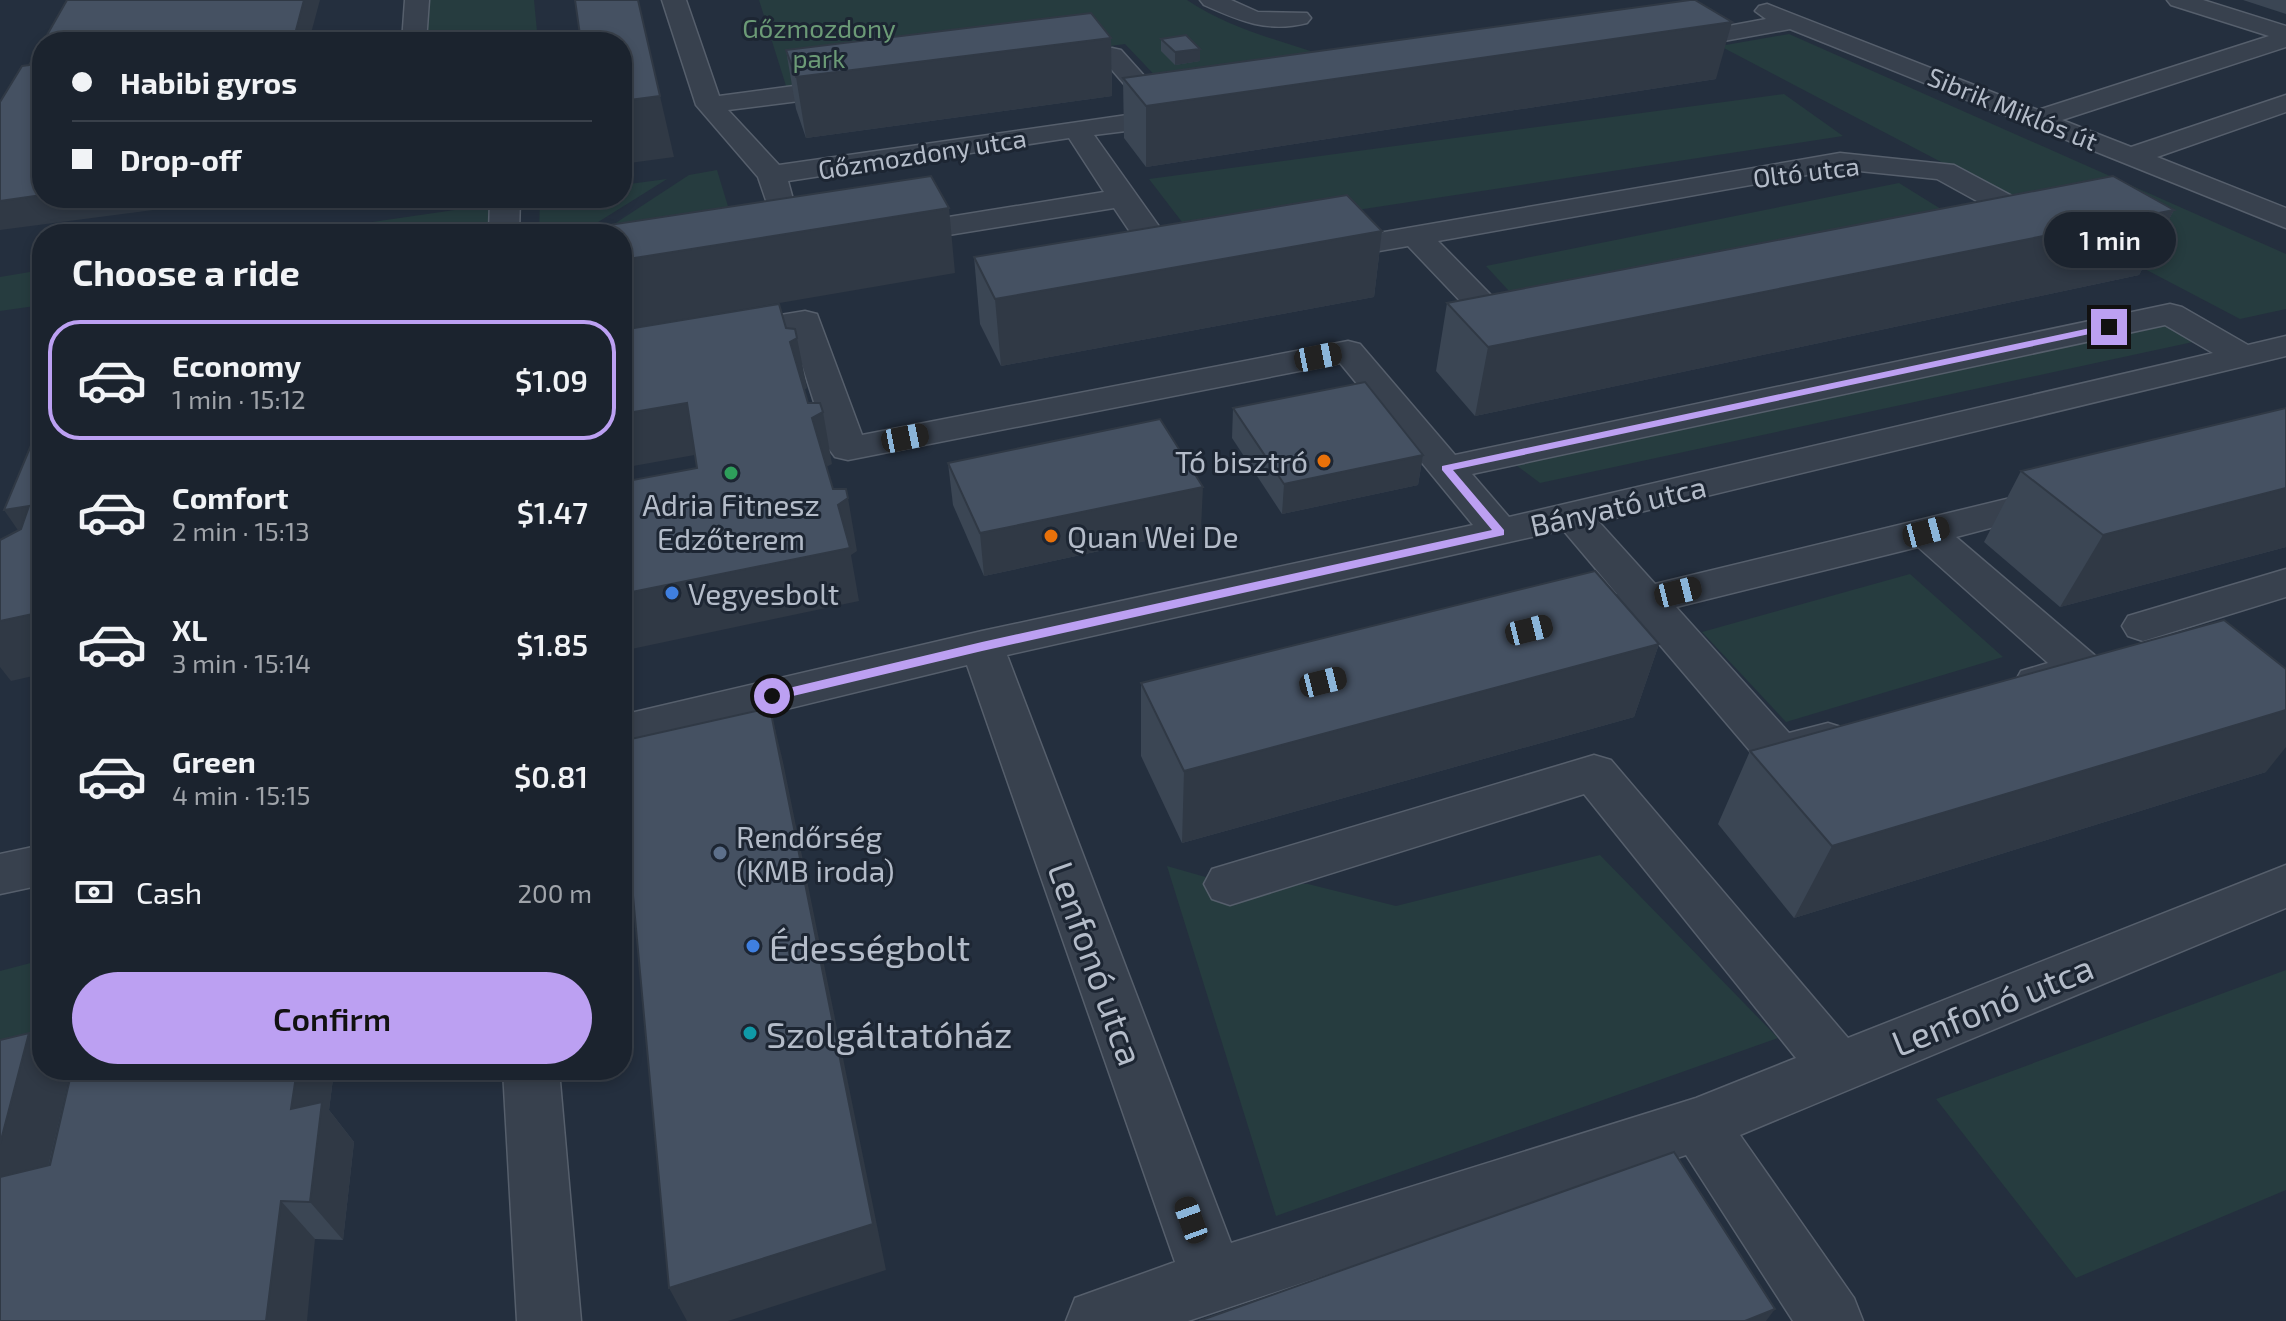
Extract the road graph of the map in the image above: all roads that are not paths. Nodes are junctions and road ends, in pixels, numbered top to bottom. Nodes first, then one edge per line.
1 (417, 0) edge
2 (674, 0) edge
3 (1212, 0) edge
4 (1739, 0) edge
5 (2179, 0) edge
6 (1299, 18) dead end
7 (1792, 21) junction
8 (415, 32) edge
9 (2286, 36) edge
10 (1645, 48) edge
11 (1033, 65) edge
12 (874, 84) edge
13 (2286, 103) edge
14 (709, 105) junction
15 (1213, 112) edge
16 (1167, 118) junction
17 (2040, 118) junction
18 (1076, 129) junction
19 (2133, 156) junction
20 (772, 175) junction
21 (1120, 198) junction
22 (2286, 219) edge
23 (786, 227) edge
24 (1416, 236) junction
25 (869, 240) edge
26 (1996, 245) edge
27 (1296, 256) edge
28 (1176, 277) edge
29 (1546, 333) edge
30 (2286, 346) edge
31 (632, 349) edge
32 (2243, 356) junction
33 (1446, 468) junction
34 (2091, 490) edge
35 (1572, 516) junction
36 (1500, 532) junction
37 (1926, 532) junction
38 (2286, 583) edge
39 (1647, 600) junction
40 (2143, 626) dead end
41 (1526, 630) edge
42 (982, 646) junction
43 (1992, 695) edge
44 (1870, 728) edge
45 (632, 730) edge
46 (32, 867) edge
47 (0, 874) edge
48 (1230, 884) dead end
49 (2286, 886) edge
50 (1837, 1066) junction
51 (532, 1080) edge
52 (1699, 1124) junction
53 (1213, 1280) junction
54 (549, 1321) edge
55 (1098, 1321) edge
56 (1831, 1321) edge

1 - 8 street
2 - 14 street
3 - 6 street
4 - 7 street, Sibrik Miklós út
5 - 9 street
7 - 10 street
7 - 17 street, Sibrik Miklós út
9 - 17 street
11 - 16 street
12 - 14 street
13 - 19 street
14 - 20 street
15 - 16 street, Gőzmozdony utca
16 - 18 street, Gőzmozdony utca
17 - 19 street, Sibrik Miklós út
18 - 20 street, Gőzmozdony utca
18 - 21 street
19 - 22 street, Sibrik Miklós út
20 - 23 street
21 - 25 street
21 - 28 street
24 - 26 street, Oltó utca
24 - 27 street, Oltó utca
24 - 29 street
30 - 32 street, Bányató utca
31 - 33 street
32 - 33 street
32 - 35 street, Bányató utca
33 - 36 street
34 - 37 street
35 - 36 street, Bányató utca
35 - 39 street
36 - 42 street, Bányató utca
37 - 39 street
37 - 43 street
38 - 40 street
39 - 41 street
39 - 44 street
42 - 45 street, Bányató utca
42 - 53 street, Lenfonó utca
46 - 47 street
48 - 50 street
49 - 50 street, Lenfonó utca
50 - 52 street, Lenfonó utca
51 - 54 street
52 - 53 street, Lenfonó utca
52 - 56 street
53 - 55 street, Lenfonó utca

